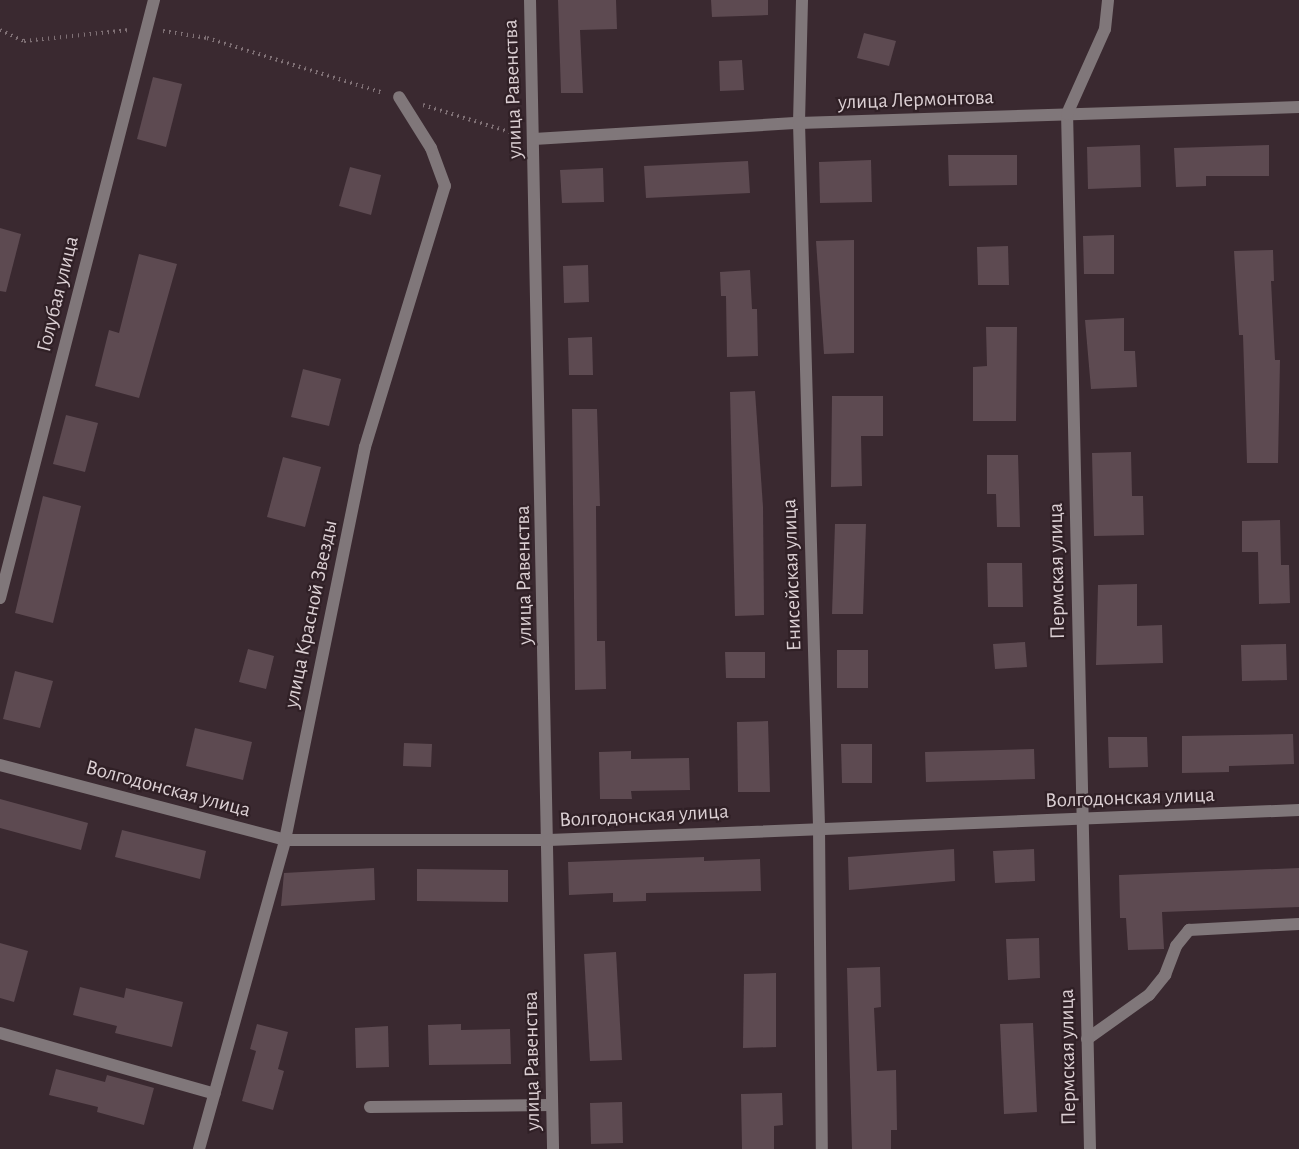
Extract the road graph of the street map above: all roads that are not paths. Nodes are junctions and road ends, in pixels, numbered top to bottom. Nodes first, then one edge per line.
1 (154, 0) edge
2 (530, 0) edge
3 (802, 0) edge
4 (1108, 0) edge
5 (399, 97) road end
6 (1299, 106) edge
7 (1067, 114) junction
8 (799, 123) junction
9 (534, 139) junction
10 (0, 598) edge
11 (0, 765) edge
12 (1299, 810) edge
13 (1082, 820) junction
14 (819, 827) junction
15 (285, 840) junction
16 (549, 840) junction
17 (1299, 924) edge
18 (0, 1033) edge
19 (1088, 1039) junction
20 (215, 1094) junction
21 (552, 1105) junction
22 (370, 1107) dead end
23 (199, 1149) edge
24 (553, 1149) edge
25 (822, 1149) edge
26 (1090, 1149) edge

1 - 10 street, Голубая улица
2 - 9 street, улица Равенства
3 - 8 street, Енисейская улица
4 - 7 street, Пермская улица
5 - 15 street, улица Красной Звезды
6 - 7 street, улица Лермонтова
7 - 8 street, улица Лермонтова
7 - 13 street, Пермская улица
8 - 9 street, улица Лермонтова
8 - 14 street, Енисейская улица
9 - 16 street, улица Равенства
11 - 15 street, Волгодонская улица
12 - 13 street, Волгодонская улица
13 - 14 street, Волгодонская улица
13 - 19 street, Пермская улица
14 - 16 street, Волгодонская улица
14 - 25 street, Енисейская улица
15 - 16 street, Волгодонская улица
15 - 20 street, улица Красной Звезды
16 - 21 street, улица Равенства
17 - 19 street
18 - 20 street
19 - 26 street, Пермская улица
20 - 23 street, улица Красной Звезды
21 - 22 street
21 - 24 street, улица Равенства

